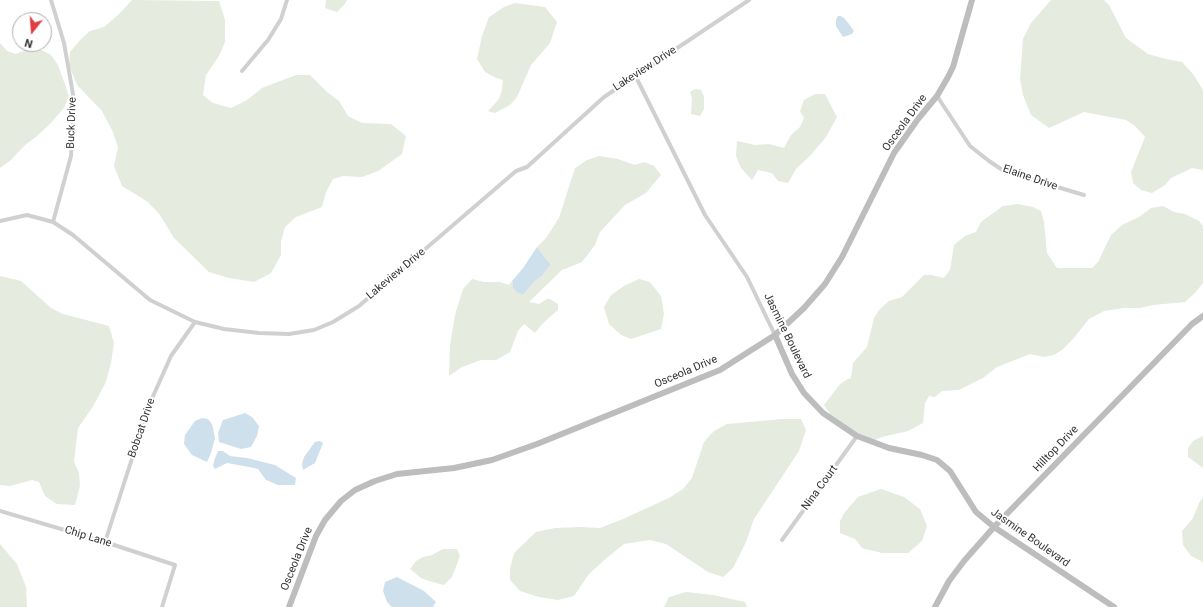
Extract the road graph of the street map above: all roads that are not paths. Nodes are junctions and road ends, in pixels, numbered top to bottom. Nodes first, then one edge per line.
1 (52, 0) edge
2 (287, 0) edge
3 (749, 0) edge
4 (972, 0) edge
5 (242, 71) dead end
6 (636, 77) junction
7 (937, 96) junction
8 (1084, 195) dead end
9 (0, 221) edge
10 (53, 222) junction
11 (1203, 316) edge
12 (195, 322) junction
13 (775, 335) junction
14 (857, 436) junction
15 (0, 511) edge
16 (994, 527) junction
17 (782, 540) dead end
18 (105, 542) junction
19 (162, 607) edge
20 (289, 607) edge
21 (935, 607) edge
22 (1114, 607) edge

1 - 10 street, Buck Drive
2 - 5 street
3 - 6 street, Lakeview Drive
4 - 7 street, Osceola Drive
6 - 12 street, Lakeview Drive
6 - 13 street, Jasmine Boulevard
7 - 8 street, Elaine Drive
7 - 13 street, Osceola Drive
9 - 10 street, Lakeview Drive
10 - 12 street, Lakeview Drive
11 - 16 street, Hilltop Drive
12 - 18 street, Bobcat Drive
13 - 14 street, Jasmine Boulevard
13 - 20 street, Osceola Drive
14 - 16 street, Jasmine Boulevard
14 - 17 street, Nina Court
15 - 18 street, Chip Lane
16 - 21 street, Hilltop Drive
16 - 22 street, Jasmine Boulevard
18 - 19 street, Chip Lane

